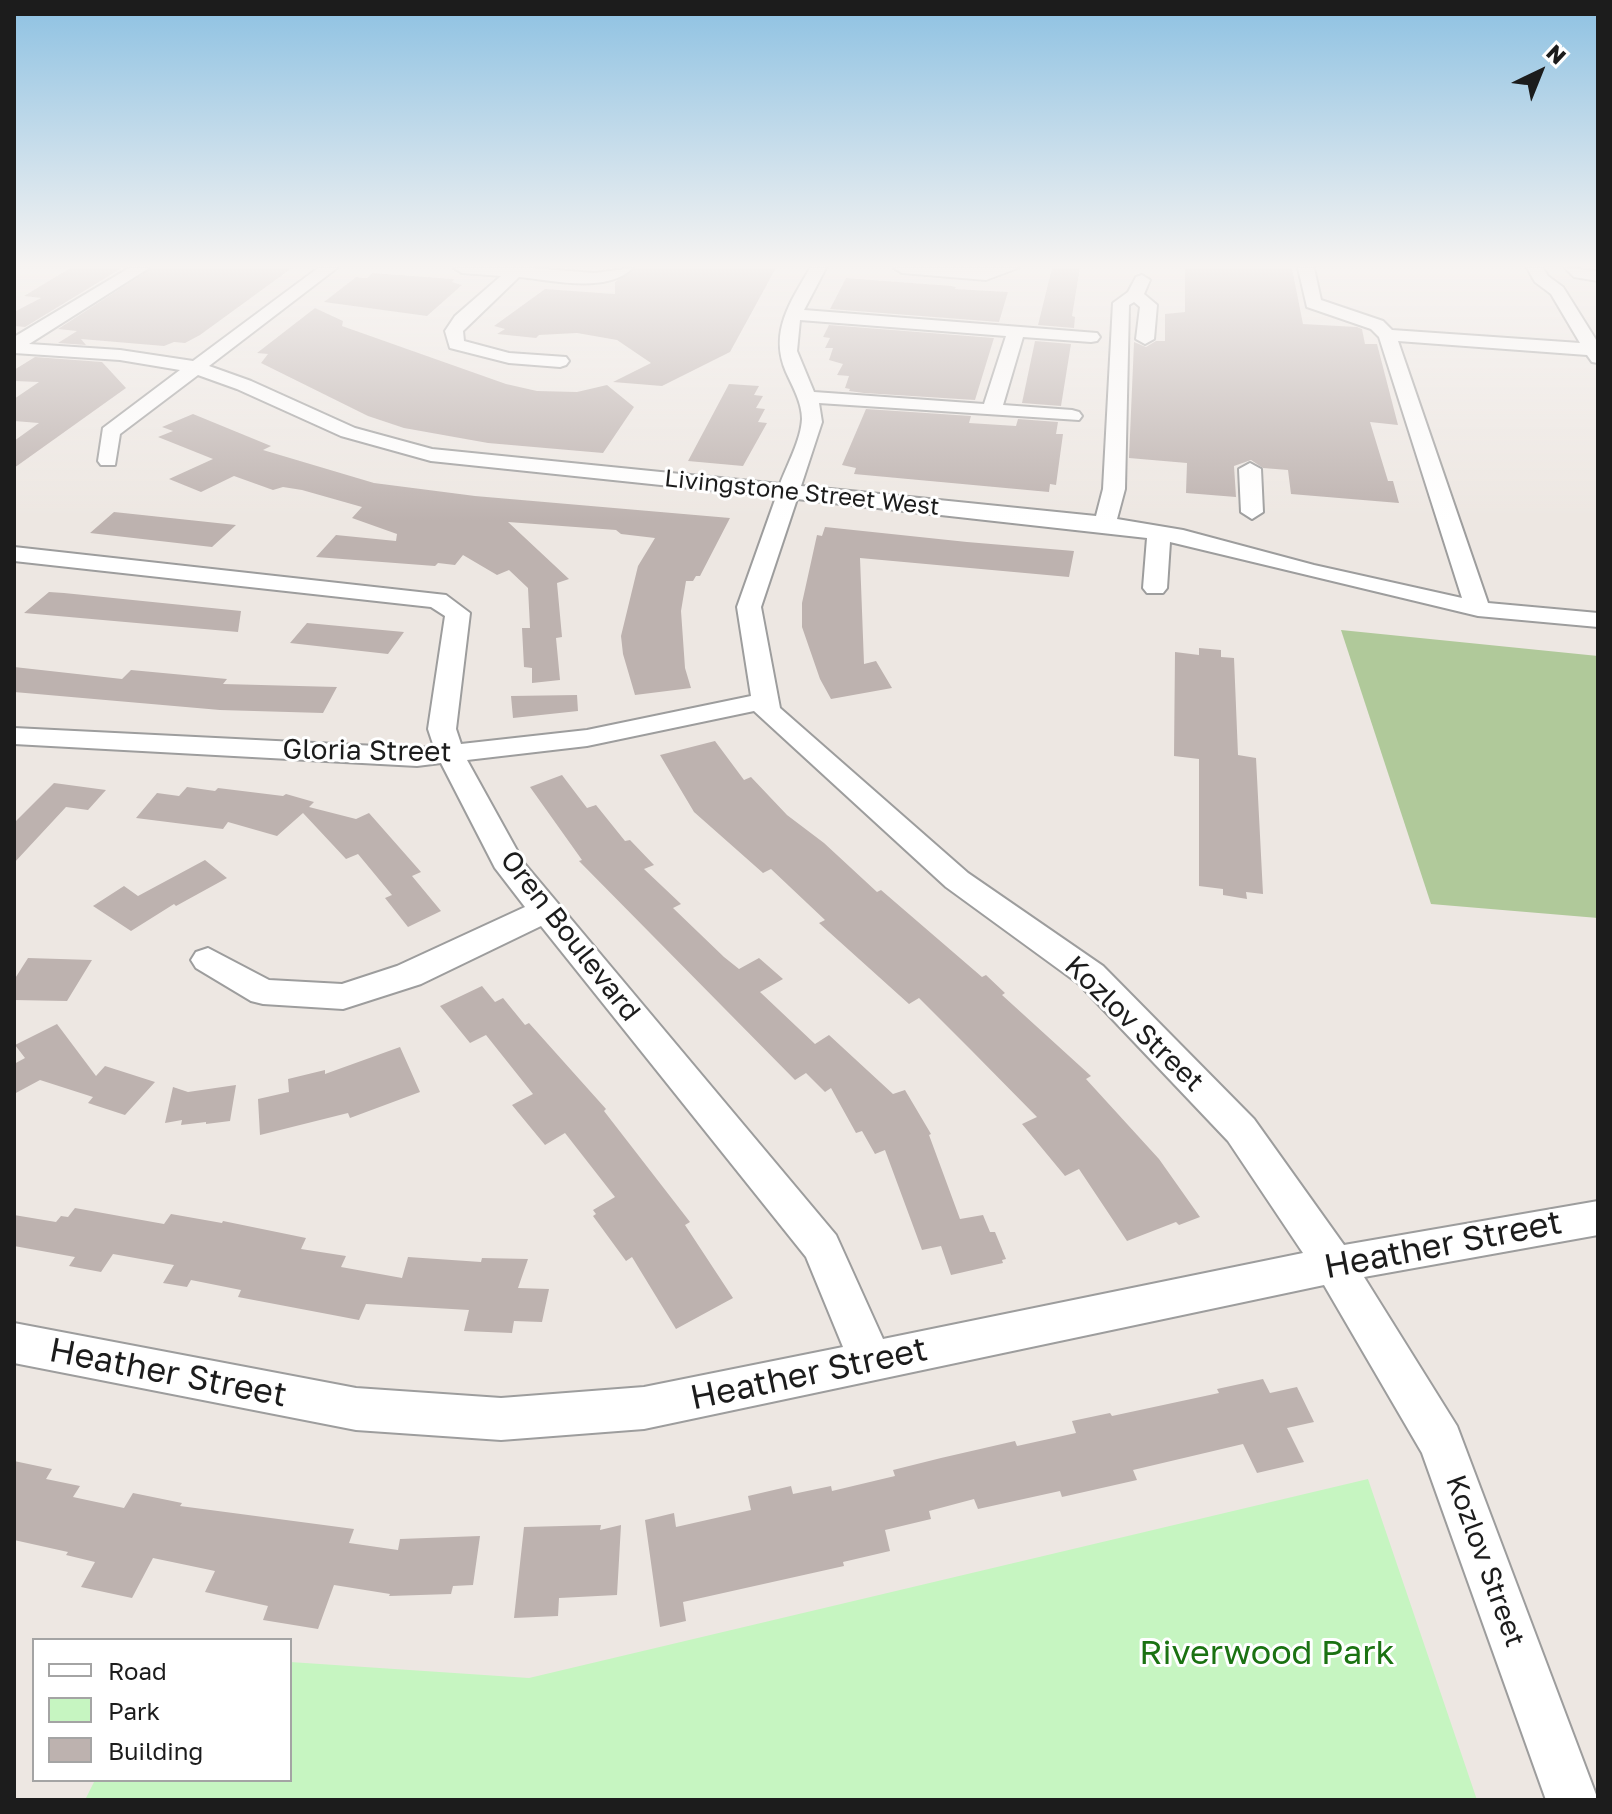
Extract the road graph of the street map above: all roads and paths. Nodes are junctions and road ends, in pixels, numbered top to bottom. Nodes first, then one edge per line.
1 (89, 353) edge
2 (215, 353) edge
3 (489, 353) edge
4 (789, 353) edge
5 (1009, 353) edge
6 (1119, 353) edge
7 (1393, 353) edge
8 (560, 361) dead end
9 (193, 367) junction
10 (809, 397) junction
11 (991, 411) junction
12 (1072, 416) dead end
13 (108, 461) dead end
14 (1250, 469) dead end
15 (790, 492) junction
16 (1252, 512) dead end
17 (1105, 524) junction
18 (1159, 533) junction
19 (14, 554) edge
20 (1155, 588) dead end
21 (1478, 609) junction
22 (1598, 620) edge
23 (765, 701) junction
24 (27, 738) edge
25 (450, 754) junction
26 (14, 762) edge
27 (544, 911) junction
28 (208, 960) dead end
29 (1598, 1218) edge
30 (1334, 1265) junction
31 (14, 1343) edge
32 (871, 1361) junction
33 (1573, 1800) edge

1 - 9 street, Livingstone Street West
2 - 9 street
3 - 8 street
4 - 10 street, Kozlov Street
5 - 11 street
6 - 17 street
7 - 21 street
9 - 13 street
9 - 15 street, Livingstone Street West
10 - 11 street
10 - 15 street, Kozlov Street
11 - 12 street
14 - 16 street
15 - 17 street, Livingstone Street West
15 - 23 street, Kozlov Street
17 - 18 street, Livingstone Street West
18 - 20 street
18 - 21 street, Livingstone Street West
19 - 25 street, Oren Boulevard
21 - 22 street, Livingstone Street West
23 - 25 street, Gloria Street
23 - 30 street, Kozlov Street
24 - 25 street, Gloria Street
24 - 26 street
25 - 27 street, Oren Boulevard
27 - 28 street
27 - 32 street, Oren Boulevard
29 - 30 street, Heather Street
30 - 32 street, Heather Street
30 - 33 street, Kozlov Street
31 - 32 street, Heather Street

